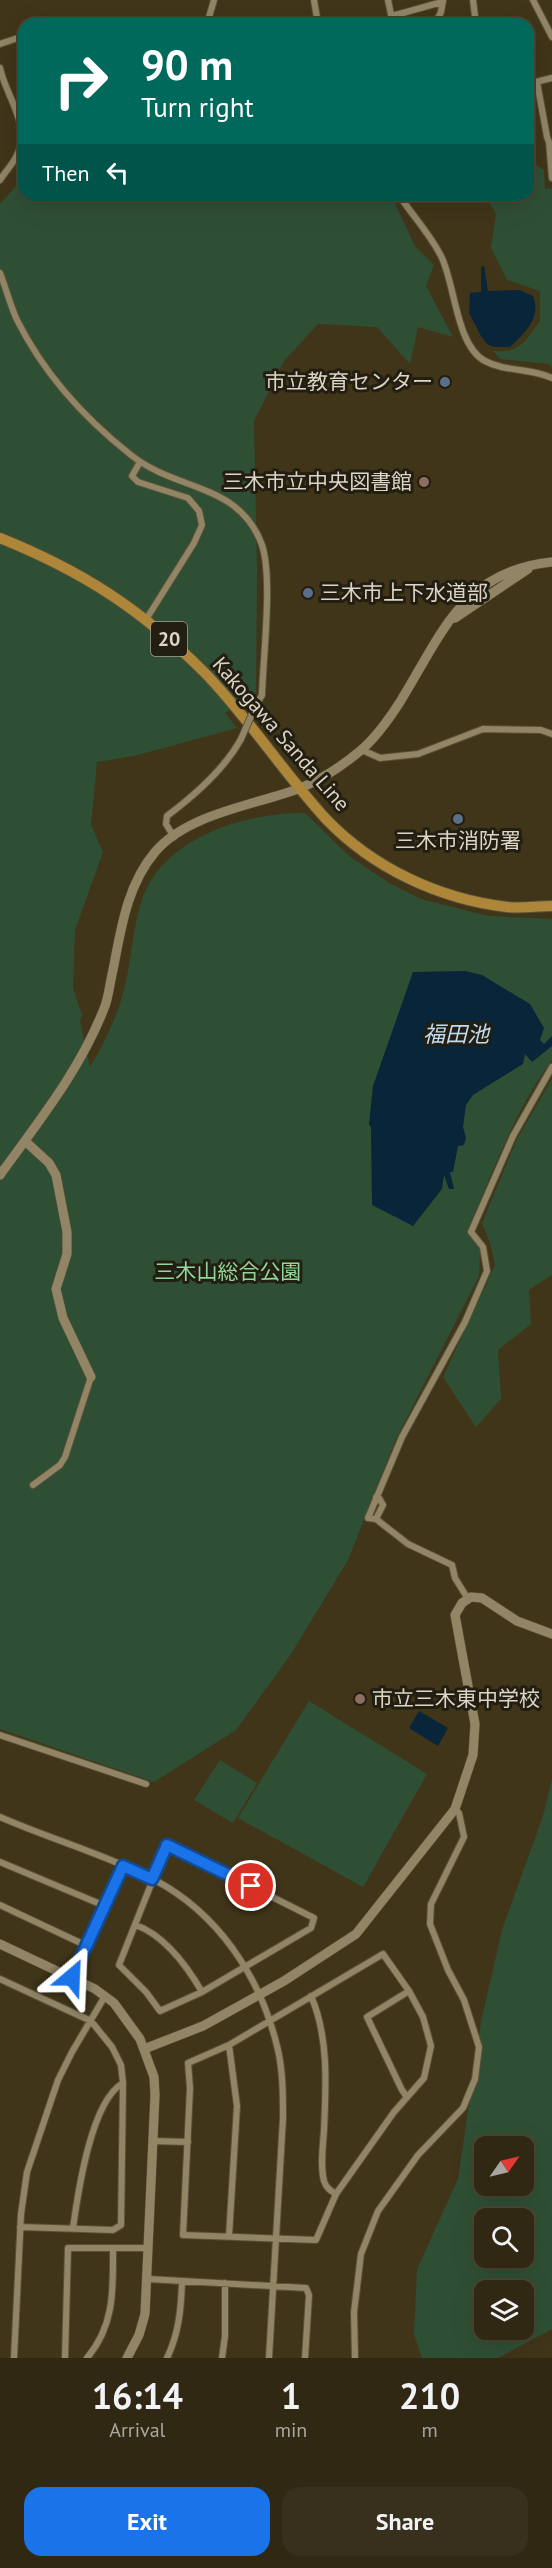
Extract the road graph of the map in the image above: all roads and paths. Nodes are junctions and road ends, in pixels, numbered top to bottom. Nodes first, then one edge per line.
1 (214, 0) edge
2 (314, 0) edge
3 (388, 0) edge
4 (473, 0) edge
5 (533, 0) edge
6 (443, 1) edge
7 (392, 16) joint
8 (209, 18) edge
9 (317, 18) edge
10 (438, 18) edge
11 (475, 18) edge
12 (552, 37) edge
13 (18, 38) edge
14 (0, 44) edge
15 (0, 68) edge
16 (552, 78) edge
17 (537, 82) junction
18 (534, 83) edge
19 (18, 108) edge
20 (18, 152) edge
21 (552, 178) edge
22 (0, 180) edge
23 (403, 201) edge
24 (0, 273) edge
25 (552, 378) edge
26 (140, 462) junction
27 (0, 538) edge
28 (552, 562) edge
29 (147, 618) junction
30 (552, 734) edge
31 (362, 750) junction
32 (300, 788) junction
33 (174, 837) junction
34 (552, 906) edge
35 (552, 1067) edge
36 (25, 1141) junction
37 (0, 1175) edge
38 (91, 1377) joint
39 (33, 1485) dead end
40 (468, 1599) junction
41 (552, 1634) edge
42 (0, 1735) edge
43 (146, 1784) dead end
44 (455, 1809) junction
45 (0, 1817) edge
46 (0, 1862) edge
47 (123, 1866) junction
48 (152, 1879) junction
49 (0, 1905) edge
50 (105, 1906) junction
51 (136, 1925) junction
52 (0, 1944) edge
53 (87, 1946) junction
54 (246, 1967) junction
55 (72, 1977) junction
56 (0, 1980) edge
57 (409, 1991) junction
58 (202, 1992) junction
59 (261, 1994) junction
60 (105, 1996) junction
61 (311, 1996) junction
62 (270, 2020) junction
63 (91, 2021) junction
64 (229, 2045) junction
65 (144, 2049) junction
66 (123, 2083) junction
67 (407, 2097) junction
68 (153, 2141) junction
69 (188, 2142) junction
70 (336, 2194) junction
71 (20, 2228) junction
72 (73, 2228) junction
73 (229, 2236) junction
74 (275, 2238) junction
75 (113, 2248) junction
76 (147, 2248) junction
77 (148, 2279) junction
78 (182, 2282) junction
79 (225, 2283) junction
80 (273, 2286) junction
81 (14, 2358) edge
82 (65, 2358) edge
83 (87, 2358) edge
84 (128, 2358) edge
85 (167, 2358) edge
86 (222, 2358) edge
87 (269, 2358) edge
88 (306, 2358) edge
89 (355, 2358) edge

1 - 8 street
2 - 9 street
3 - 7 street
4 - 11 street
5 - 12 street
6 - 7 street
6 - 10 street
13 - 14 street
15 - 19 street
16 - 17 street
17 - 18 street
17 - 21 street
20 - 22 street
23 - 25 street
24 - 26 street
26 - 29 street
26 - 33 street, bridge
27 - 29 main road, Kakogawa Sanda Line / 20
28 - 31 street
29 - 32 main road, Kakogawa Sanda Line / 20
30 - 31 street
31 - 32 street
32 - 33 street
32 - 34 main road, Kakogawa Sanda Line / 20
33 - 36 street
35 - 40 street
36 - 37 street
36 - 38 street
38 - 39 street
40 - 41 street
40 - 44 street
42 - 43 street
44 - 59 street
44 - 89 street
45 - 47 street
46 - 50 street
47 - 48 street
47 - 50 street
48 - 51 street
48 - 54 street
48 - 54 street
49 - 53 street
50 - 53 street
51 - 58 street
51 - 58 street
52 - 55 street
53 - 55 street
54 - 58 street
54 - 59 street
55 - 60 street
56 - 63 street
57 - 61 street
57 - 67 street
57 - 67 street
59 - 62 street
59 - 65 street
60 - 63 street
60 - 65 street
61 - 62 street
61 - 70 street
62 - 64 street
62 - 74 street
63 - 66 street
63 - 71 street
64 - 69 street
64 - 73 street
65 - 68 street
66 - 72 street
66 - 72 street
67 - 70 street
68 - 69 street
68 - 76 street
69 - 73 street
70 - 74 street
71 - 72 street
71 - 81 street
73 - 74 street
74 - 80 street
75 - 76 street
75 - 82 street
75 - 83 street
76 - 77 street
77 - 78 street
77 - 84 street
78 - 79 street
78 - 85 street
79 - 80 street
79 - 86 street
80 - 87 street
80 - 88 street

